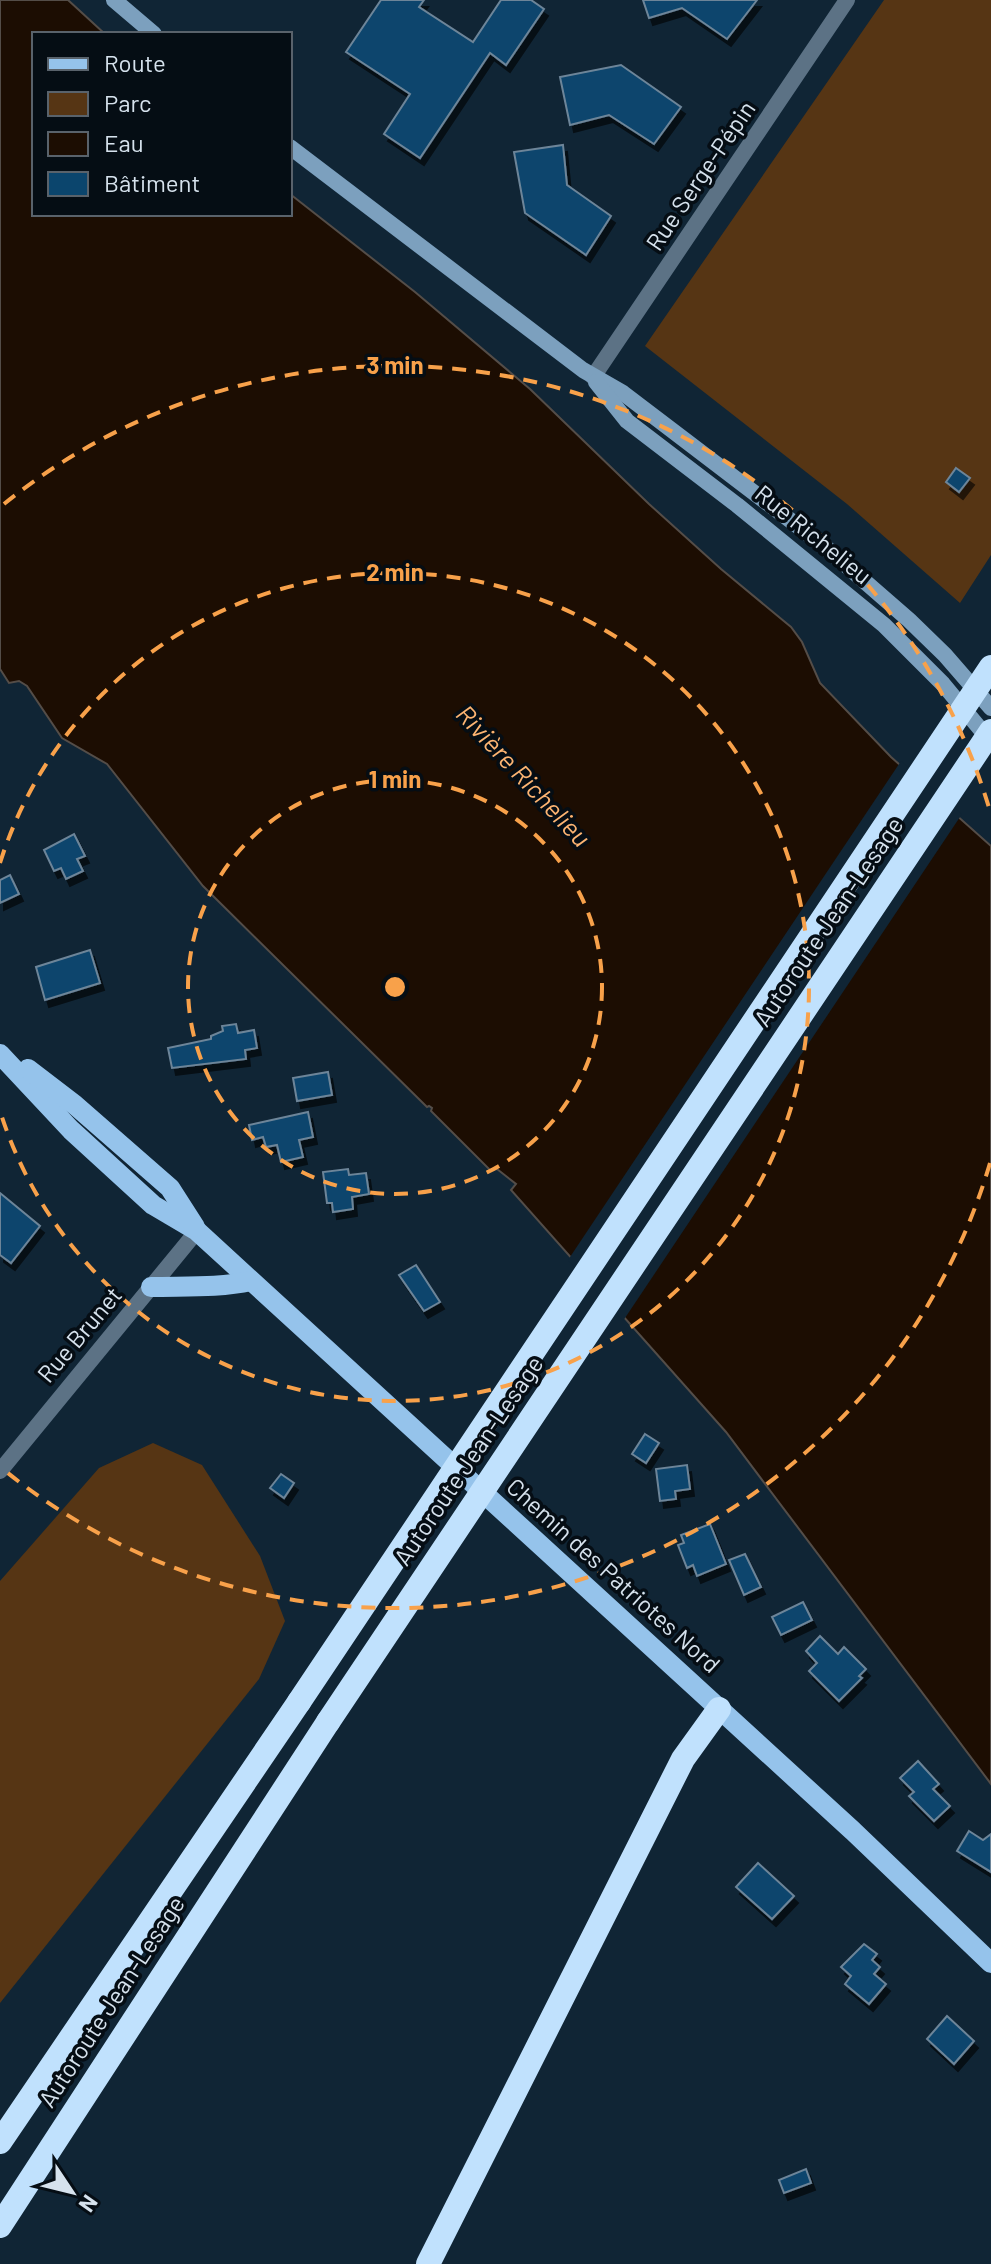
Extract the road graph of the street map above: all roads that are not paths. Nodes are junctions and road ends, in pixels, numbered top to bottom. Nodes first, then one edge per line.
1 (114, 0) edge
2 (847, 0) edge
3 (152, 32) edge
4 (292, 149) edge
5 (593, 377) junction
6 (991, 667) edge
7 (991, 708) edge
8 (991, 731) edge
9 (991, 742) edge
10 (0, 1051) edge
11 (197, 1231) junction
12 (251, 1281) junction
13 (151, 1287) junction
14 (0, 1471) edge
15 (719, 1709) junction
16 (991, 1963) edge
17 (19, 2114) junction
18 (0, 2134) edge
19 (0, 2142) edge
20 (0, 2226) edge
21 (428, 2264) edge

1 - 3 main road
2 - 5 street, Rue Serge-Pépin
4 - 5 main road, Rue Richelieu
5 - 7 main road, Rue Richelieu
5 - 9 main road, Rue Richelieu
6 - 17 highway, Autoroute Jean-Lesage, bridge
8 - 20 highway, Autoroute Jean-Lesage, bridge
10 - 11 main road, Chemin des Patriotes Nord
11 - 12 main road, Chemin des Patriotes Nord
11 - 13 street, Rue Brunet
12 - 13 main road
12 - 15 main road, Chemin des Patriotes Nord
13 - 14 street, Rue Brunet
15 - 16 main road, Chemin des Patriotes Nord
15 - 21 highway
17 - 18 highway
17 - 19 highway, Autoroute Jean-Lesage

